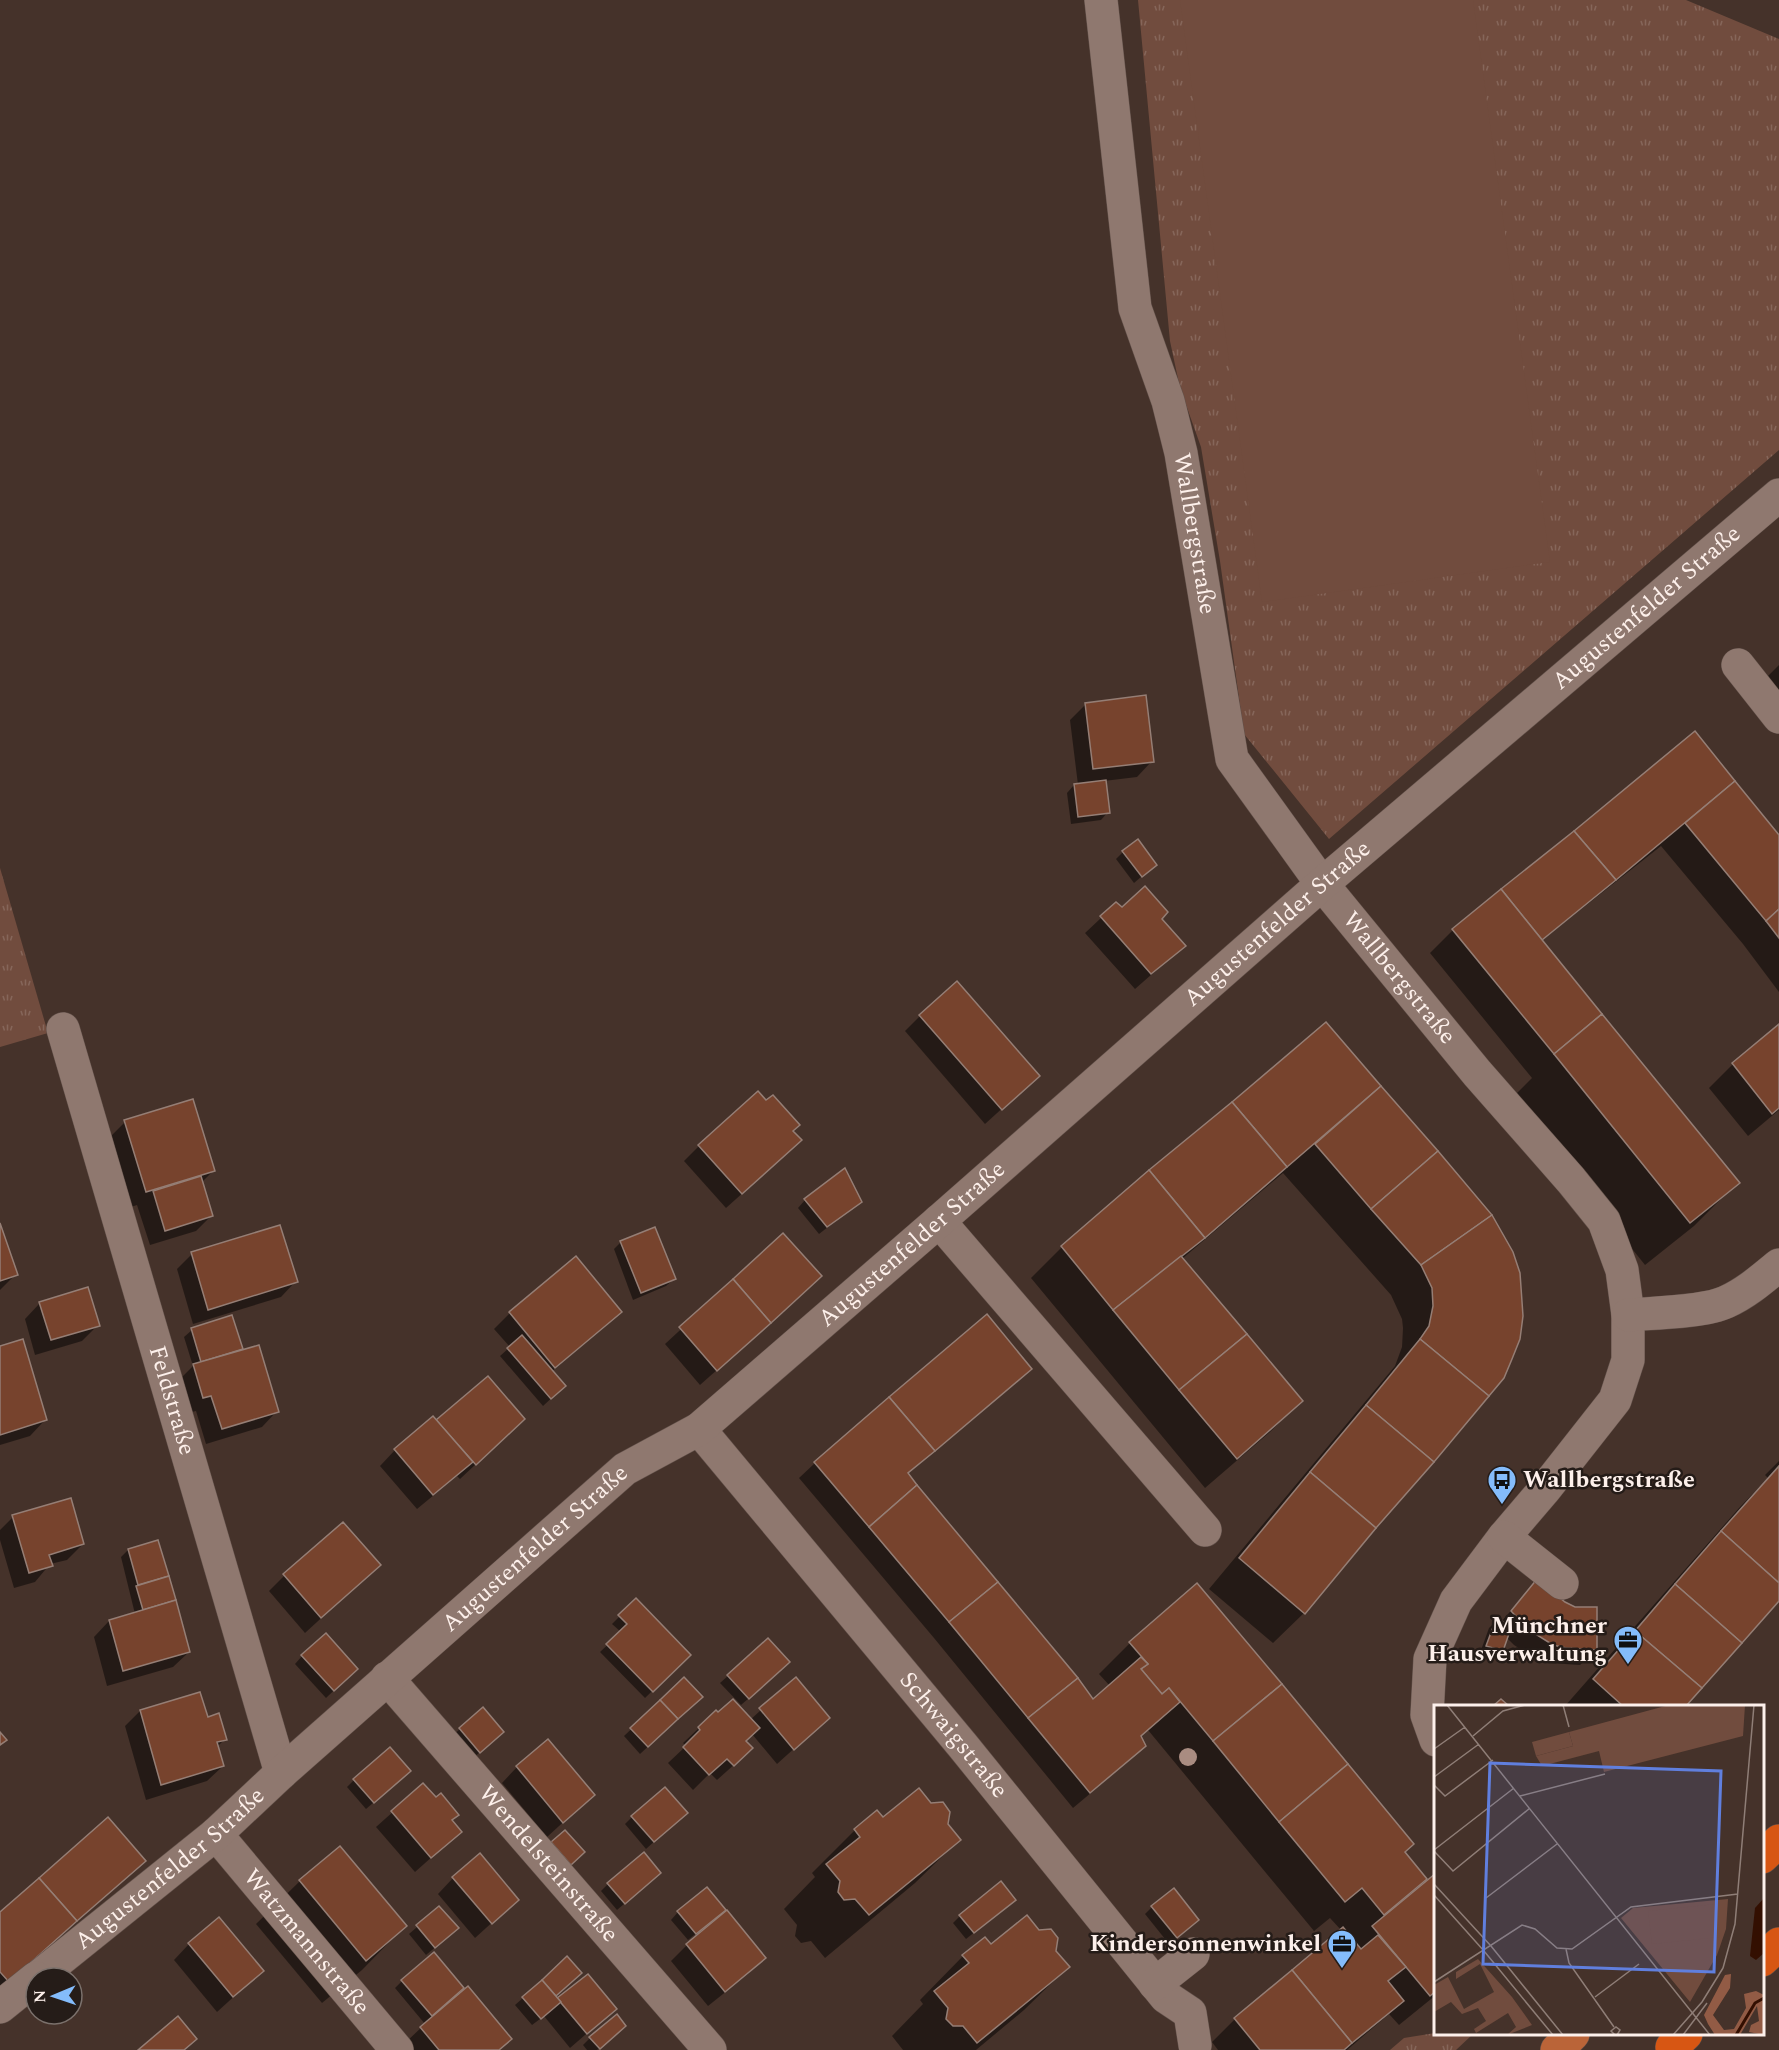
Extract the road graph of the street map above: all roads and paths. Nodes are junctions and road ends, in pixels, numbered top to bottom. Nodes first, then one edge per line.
1 (1101, 0) edge
2 (1779, 495) edge
3 (1738, 665) dead end
4 (1779, 717) edge
5 (1322, 884) junction
6 (63, 1029) dead end
7 (939, 1221) junction
8 (1779, 1265) edge
9 (1628, 1315) junction
10 (699, 1429) junction
11 (1205, 1530) dead end
12 (1504, 1537) junction
13 (1562, 1583) dead end
14 (387, 1678) junction
15 (1434, 1734) edge
16 (281, 1773) junction
17 (216, 1834) junction
18 (1779, 1841) edge
19 (1764, 1855) edge
20 (1779, 1944) edge
21 (1193, 1954) dead end
22 (1764, 1958) edge
23 (51, 1966) edge
24 (1155, 1984) junction
25 (24, 1988) edge
26 (0, 2007) edge
27 (1572, 2035) edge
28 (1195, 2045) dead end
29 (397, 2050) edge
30 (710, 2050) edge
31 (1557, 2050) edge

1 - 5 street, Wallbergstraße
2 - 5 street, Augustenfelder Straße
3 - 4 street
5 - 7 street, Augustenfelder Straße
5 - 9 street, Wallbergstraße
6 - 16 street, Feldstraße
7 - 10 street, Augustenfelder Straße
7 - 11 street
8 - 9 street
9 - 12 street, Wallbergstraße
10 - 14 street, Augustenfelder Straße
10 - 24 street, Schwaigstraße
12 - 13 street
12 - 15 street, Wallbergstraße
14 - 16 street, Augustenfelder Straße
14 - 30 street, Wendelsteinstraße
16 - 17 street, Augustenfelder Straße
17 - 23 street, Augustenfelder Straße
17 - 29 street, Watzmannstraße
18 - 19 highway
20 - 22 highway
21 - 24 street
24 - 28 street, Schwaigstraße
25 - 26 street, Augustenfelder Straße
27 - 31 main road

